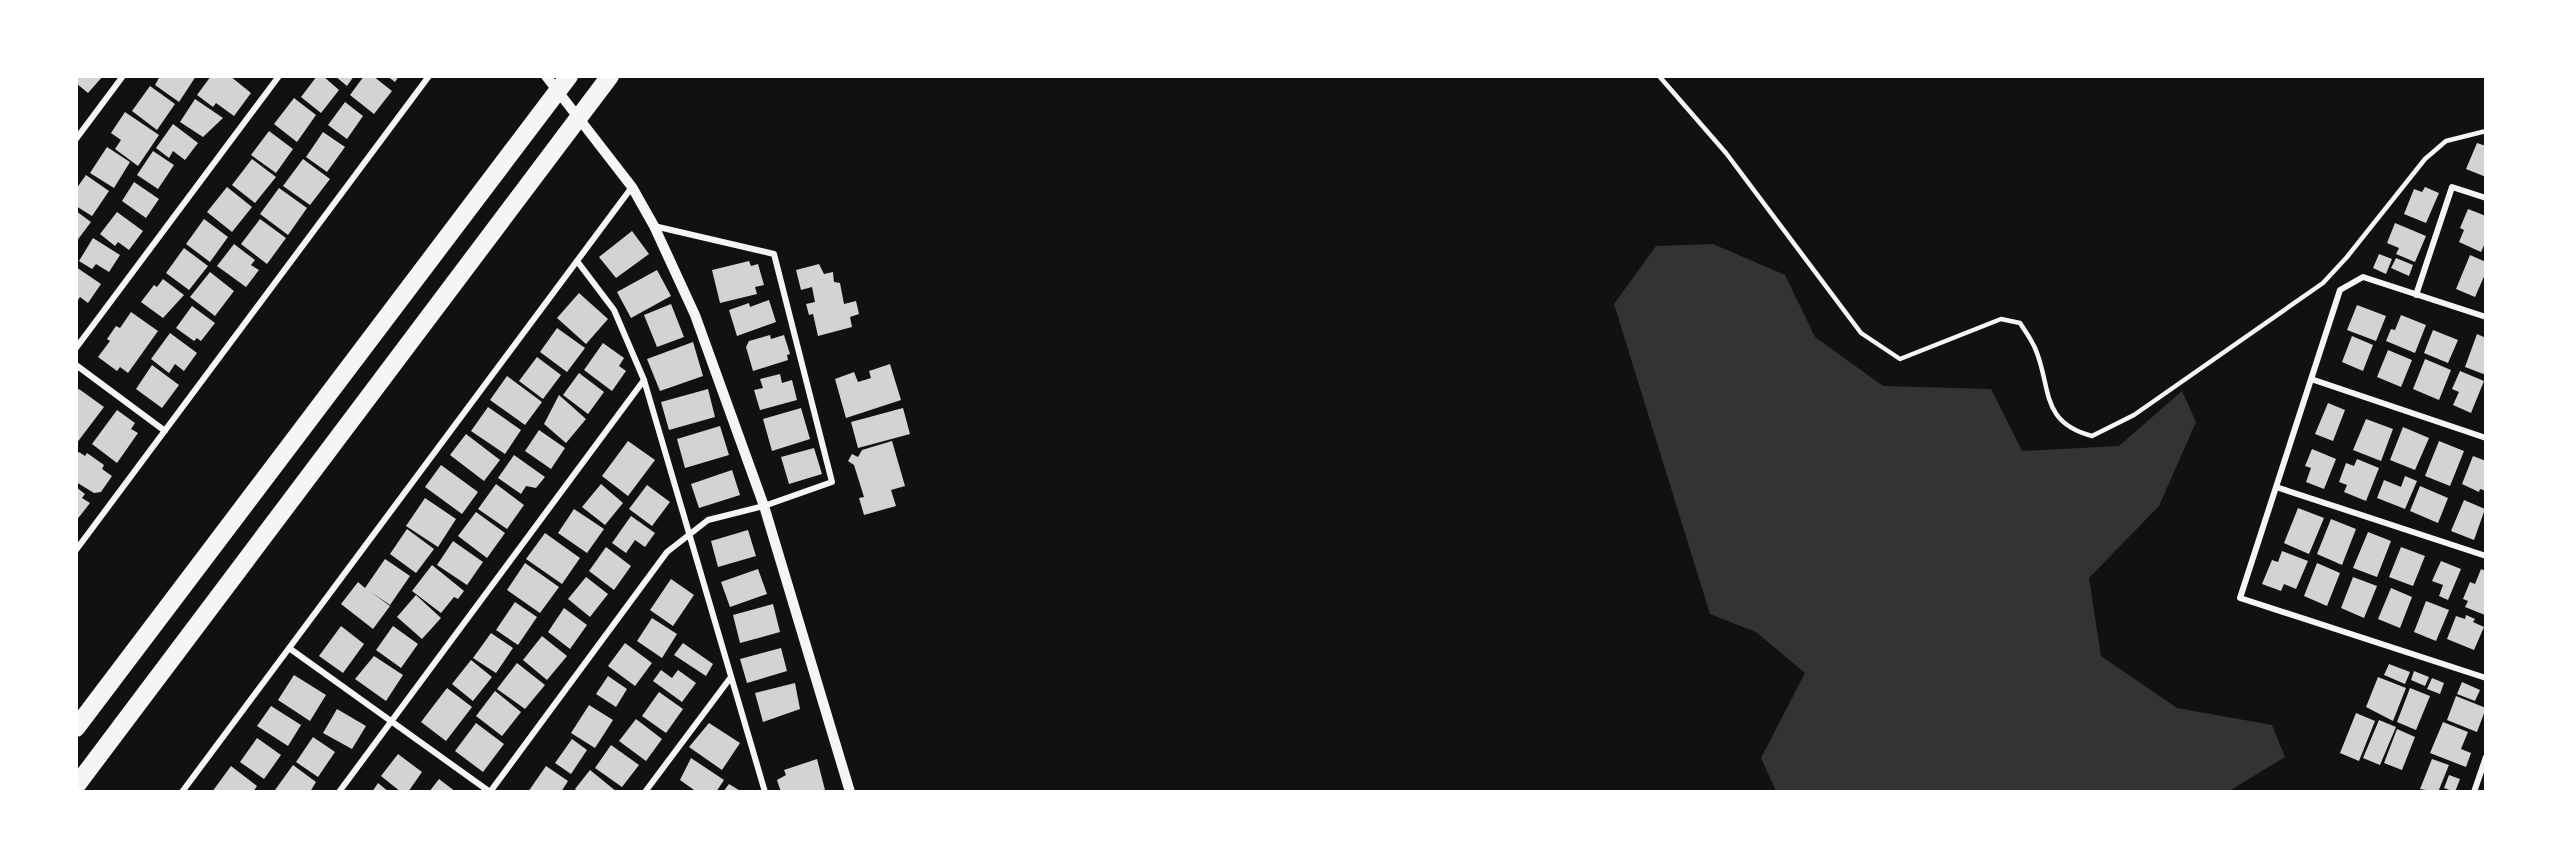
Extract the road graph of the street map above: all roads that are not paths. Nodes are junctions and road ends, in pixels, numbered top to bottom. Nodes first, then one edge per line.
1 (123, 76) edge
2 (279, 76) edge
3 (429, 76) edge
4 (546, 76) edge
5 (569, 76) edge
6 (610, 76) edge
7 (1659, 76) edge
8 (2486, 131) edge
9 (76, 139) edge
10 (632, 187) junction
11 (2486, 198) edge
12 (654, 226) junction
13 (577, 261) junction
14 (2416, 295) junction
15 (2486, 317) edge
16 (76, 348) edge
17 (76, 365) edge
18 (2311, 379) junction
19 (644, 380) junction
20 (165, 431) junction
21 (2486, 438) edge
22 (2276, 487) junction
23 (764, 506) junction
24 (689, 534) junction
25 (76, 550) edge
26 (2486, 555) edge
27 (289, 648) junction
28 (731, 676) junction
29 (2486, 678) edge
30 (392, 721) junction
31 (76, 729) edge
32 (2486, 757) edge
33 (76, 786) edge
34 (182, 792) edge
35 (339, 792) edge
36 (645, 792) edge
37 (765, 792) edge
38 (850, 792) edge
39 (2474, 792) edge

1 - 9 street
2 - 16 street
3 - 20 street
4 - 10 street
5 - 31 highway
6 - 33 highway
7 - 8 lane
10 - 12 street
10 - 13 street
11 - 14 street
12 - 23 street
12 - 23 street
13 - 19 street
13 - 27 street
14 - 15 street
14 - 18 street
17 - 20 street
18 - 21 street
18 - 22 street
19 - 24 street
19 - 30 street
20 - 25 street
22 - 26 street
22 - 29 street
23 - 24 street
23 - 38 street
24 - 28 street
24 - 30 street
27 - 30 street
27 - 34 street
28 - 36 street
28 - 37 street
30 - 35 street
32 - 39 street

